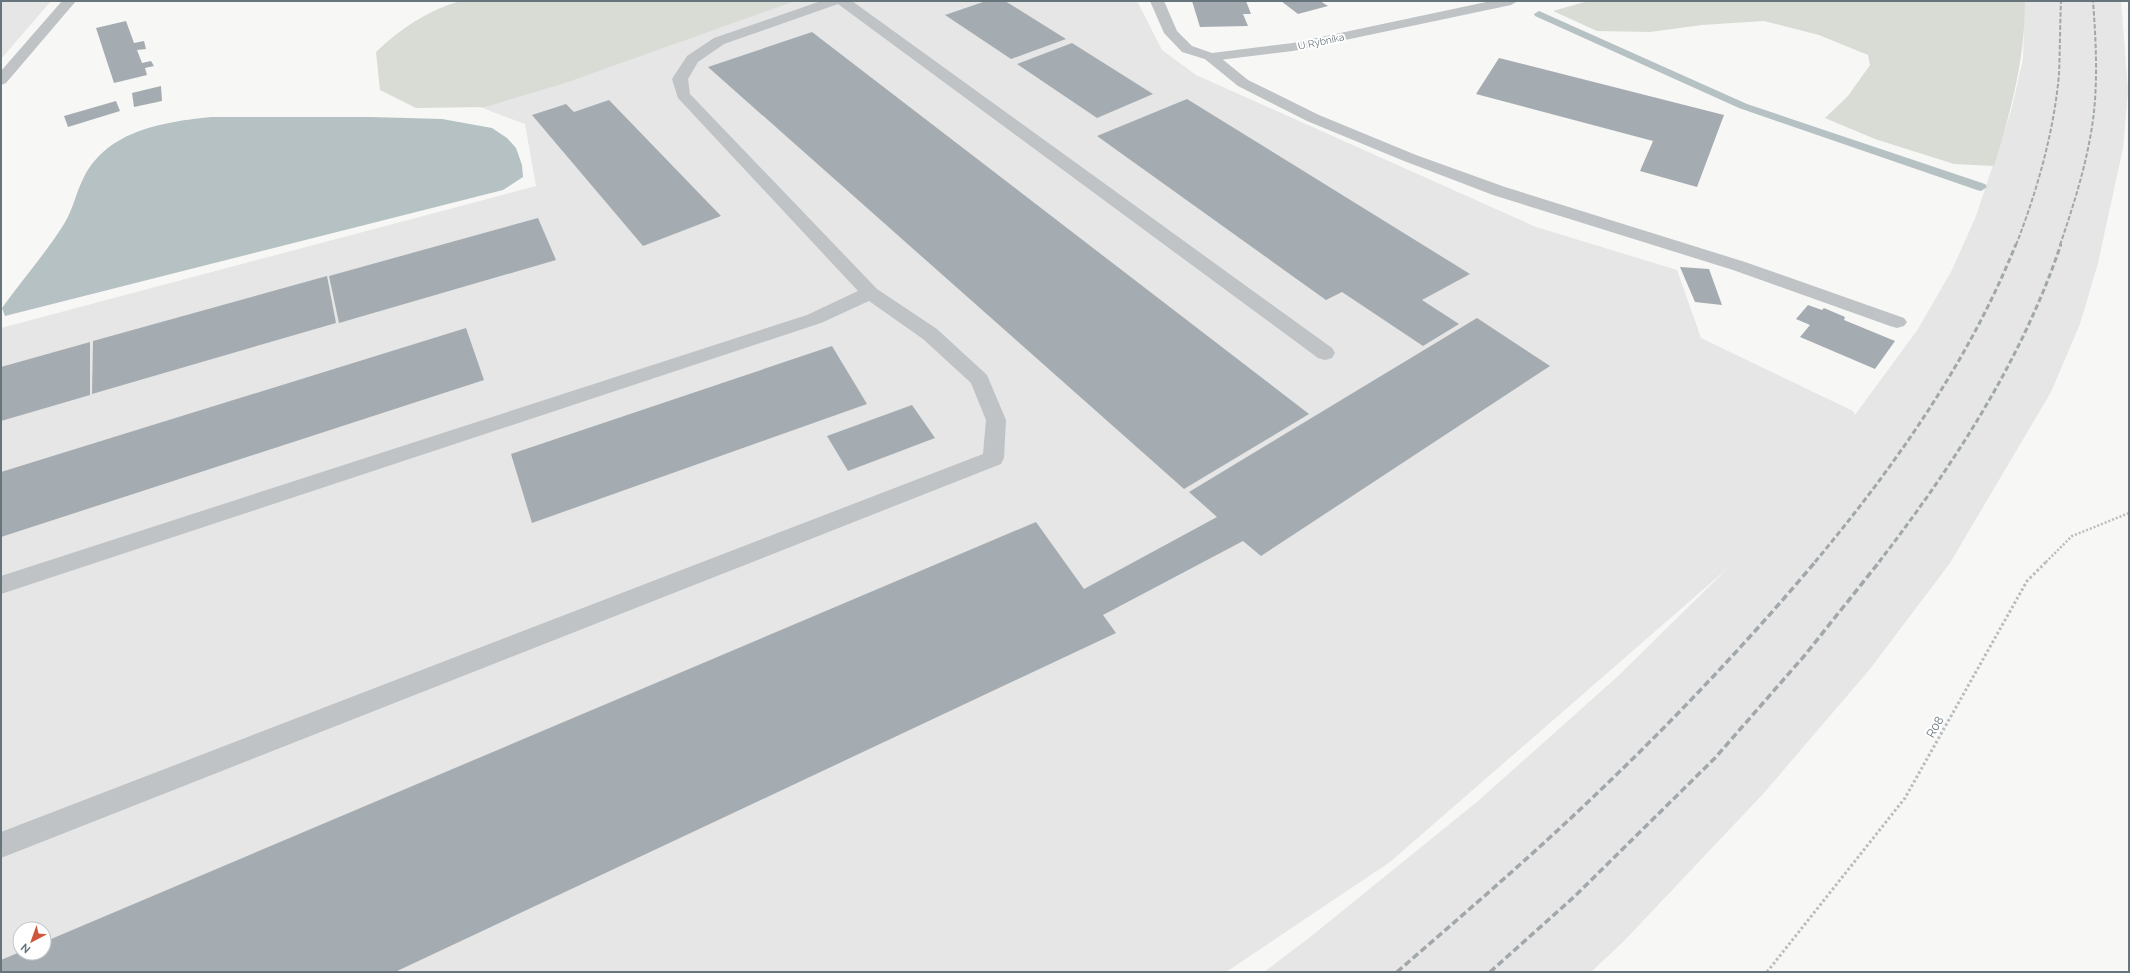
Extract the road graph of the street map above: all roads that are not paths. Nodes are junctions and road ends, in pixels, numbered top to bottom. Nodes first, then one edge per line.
1 (69, 1) edge
2 (834, 1) edge
3 (843, 1) edge
4 (1157, 1) edge
5 (1511, 1) edge
6 (1211, 57) junction
7 (1, 80) edge
8 (870, 293) junction
9 (1897, 322) dead end
10 (1325, 353) dead end
11 (1, 585) edge
12 (1, 845) edge

1 - 7 street
2 - 8 street
3 - 10 street
4 - 6 street, U Rybníka
5 - 6 street, U Rybníka
6 - 9 street
8 - 11 street
8 - 12 street

